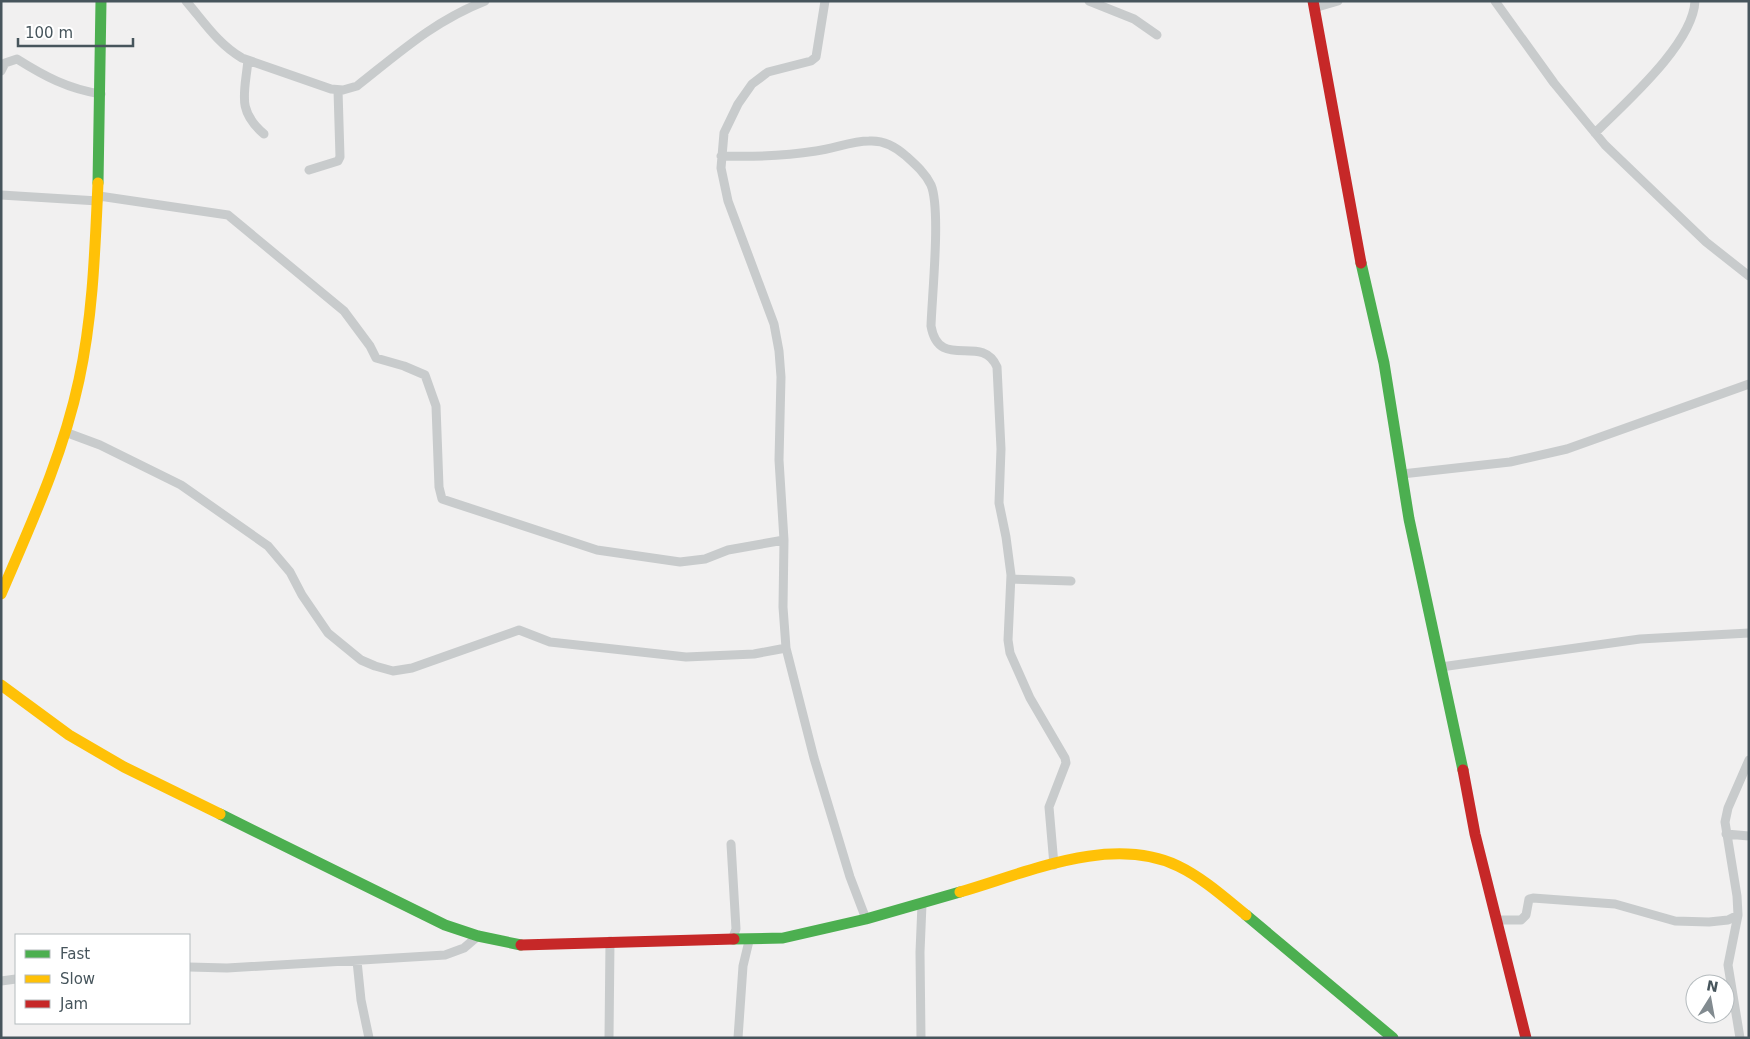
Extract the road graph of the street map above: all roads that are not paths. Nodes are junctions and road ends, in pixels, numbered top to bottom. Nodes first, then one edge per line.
1 (101, 1) edge
2 (186, 1) edge
3 (485, 1) edge
4 (825, 1) edge
5 (1089, 1) edge
6 (1338, 1) edge
7 (1495, 1) edge
8 (1695, 1) edge
9 (1313, 4) edge
10 (1158, 35) dead end
11 (248, 60) junction
12 (1, 71) edge
13 (338, 90) junction
14 (100, 94) junction
15 (1595, 132) junction
16 (264, 134) dead end
17 (721, 156) junction
18 (309, 170) dead end
19 (1, 195) edge
20 (99, 199) junction
21 (1749, 276) edge
22 (1749, 384) edge
23 (66, 432) junction
24 (1402, 474) junction
25 (784, 540) junction
26 (1011, 579) junction
27 (1071, 580) dead end
28 (1, 594) edge
29 (1749, 632) edge
30 (786, 648) junction
31 (1441, 667) junction
32 (1, 685) edge
33 (1749, 760) edge
34 (1726, 834) junction
35 (1749, 836) edge
36 (731, 844) dead end
37 (1054, 865) junction
38 (922, 904) junction
39 (1738, 915) junction
40 (866, 919) junction
41 (1498, 920) junction
42 (478, 936) junction
43 (732, 940) junction
44 (610, 941) junction
45 (749, 941) junction
46 (358, 961) junction
47 (190, 967) edge
48 (15, 979) edge
49 (1, 981) edge
50 (369, 1038) edge
51 (609, 1038) edge
52 (738, 1038) edge
53 (921, 1038) edge
54 (1393, 1038) edge
55 (1526, 1038) edge
56 (1740, 1038) edge

1 - 14 main road
2 - 11 street
3 - 13 street
4 - 17 street
5 - 10 street
6 - 9 street
7 - 15 street
8 - 15 street
9 - 24 main road
11 - 13 street
11 - 16 street
12 - 14 street
13 - 18 street
14 - 20 main road
15 - 21 street
17 - 25 street
17 - 26 street
19 - 20 street
20 - 23 main road
20 - 25 street
22 - 24 street
23 - 28 main road
23 - 30 street
24 - 31 main road
25 - 30 street
26 - 27 street
26 - 37 street
29 - 31 street
30 - 40 street
31 - 41 main road
32 - 42 main road
33 - 34 street
34 - 35 street
34 - 39 street
36 - 43 street
37 - 38 main road
37 - 54 main road
38 - 40 main road
38 - 53 street
39 - 41 street
39 - 56 street
40 - 45 main road
41 - 55 main road
42 - 44 main road
42 - 46 street
43 - 44 main road
43 - 45 main road
44 - 51 street
45 - 52 street
46 - 47 street
46 - 50 street
48 - 49 street

